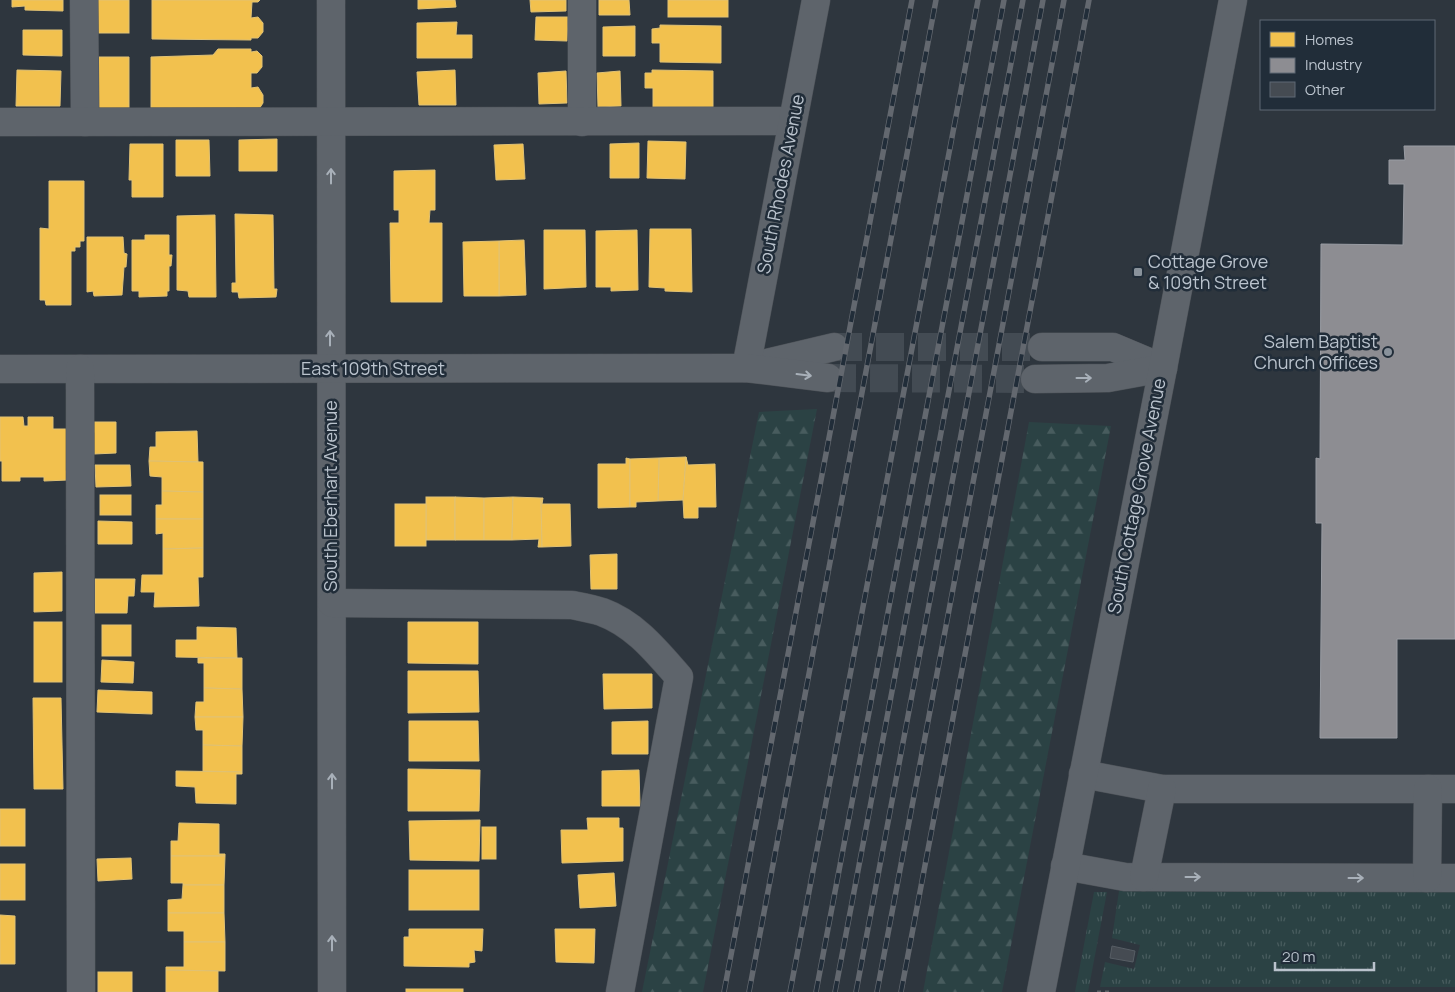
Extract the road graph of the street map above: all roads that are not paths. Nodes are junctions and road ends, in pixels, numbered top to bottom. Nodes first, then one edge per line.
1 (84, 0) edge
2 (331, 0) edge
3 (582, 0) edge
4 (816, 0) edge
5 (1233, 0) edge
6 (792, 121) junction
7 (0, 122) edge
8 (85, 122) junction
9 (331, 122) junction
10 (582, 122) junction
11 (834, 347) tunnel mouth
12 (1042, 347) tunnel mouth
13 (330, 368) junction
14 (746, 368) junction
15 (1163, 368) junction
16 (0, 369) edge
17 (80, 369) junction
18 (828, 378) tunnel mouth
19 (1035, 379) tunnel mouth
20 (332, 602) junction
21 (1083, 774) junction
22 (1162, 789) junction
23 (1442, 789) edge
24 (1065, 866) junction
25 (1144, 877) junction
26 (1426, 878) junction
27 (1455, 878) edge
28 (82, 992) edge
29 (332, 992) edge
30 (620, 992) edge
31 (1041, 992) edge

1 - 8 street
2 - 9 street, South Eberhart Avenue
3 - 10 street
4 - 6 street, South Rhodes Avenue
5 - 15 street, South Cottage Grove Avenue
6 - 10 street
6 - 14 street, South Rhodes Avenue
7 - 8 street
8 - 9 street
9 - 10 street
13 -> 9 street, South Eberhart Avenue
11 - 14 street, East 109th Street
12 - 15 street
13 - 14 street, East 109th Street
13 - 17 street, East 109th Street
13 - 20 street, South Eberhart Avenue
14 -> 18 street, East 109th Street
19 -> 15 street
15 - 21 street, South Cottage Grove Avenue
16 - 17 street, East 109th Street
17 - 28 street
29 -> 20 street, South Eberhart Avenue
20 - 30 street
21 - 22 street
21 - 24 street, South Cottage Grove Avenue
22 - 23 street
22 - 25 street
23 - 26 street
24 - 25 street
24 - 31 street, South Cottage Grove Avenue
25 -> 26 street
26 - 27 street

